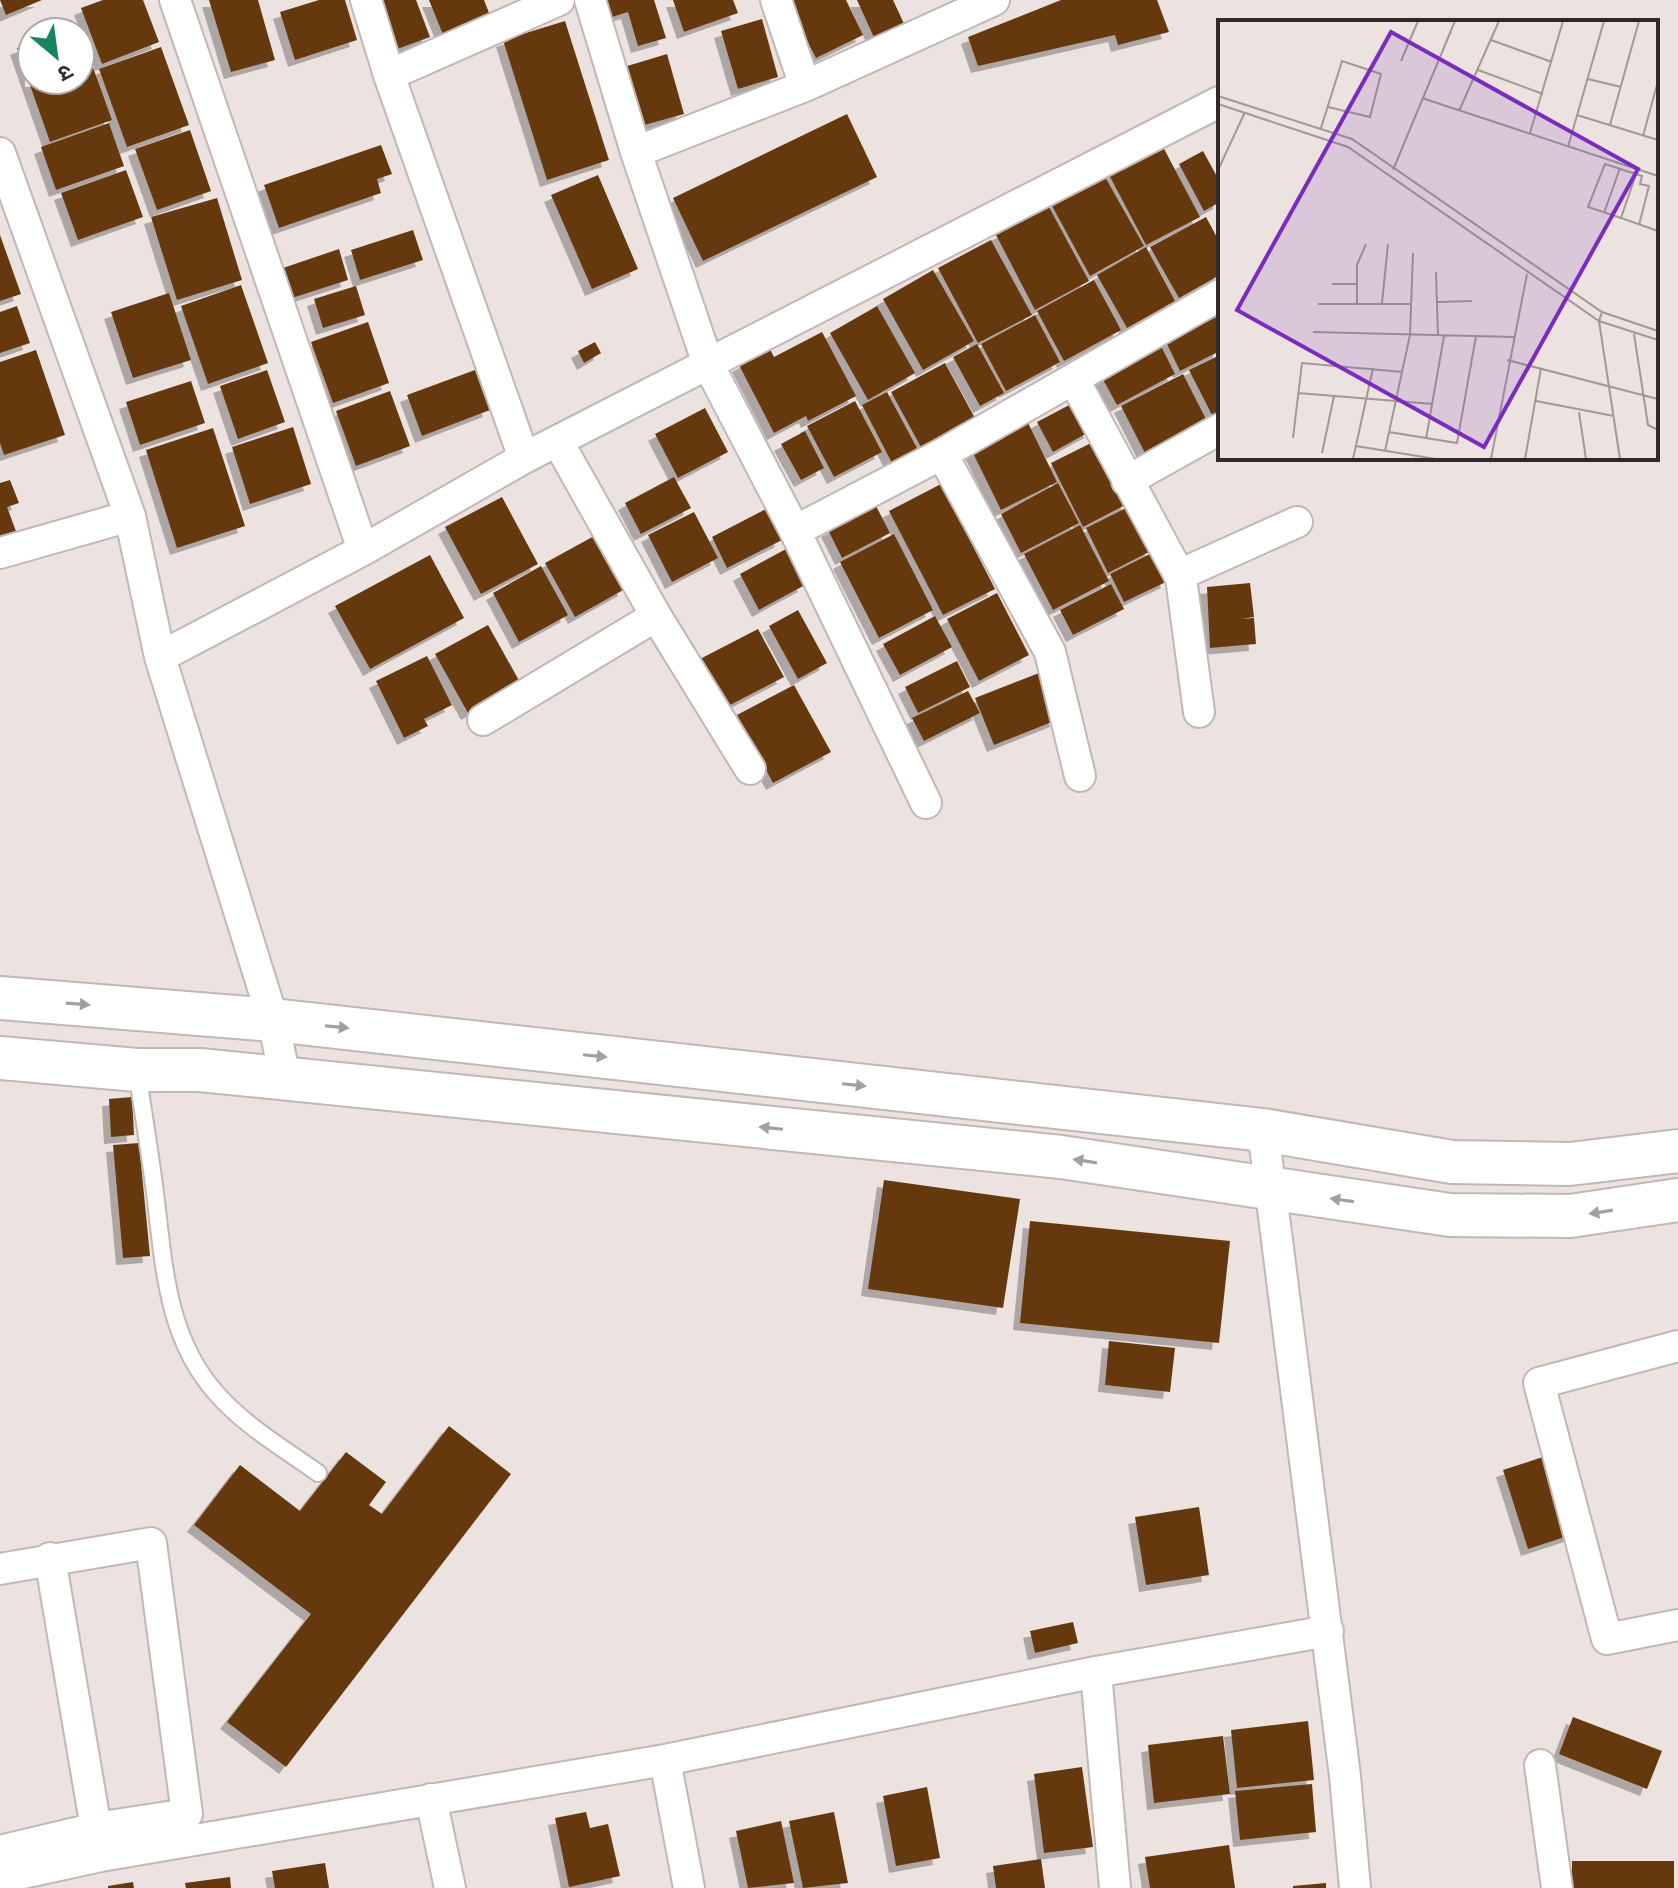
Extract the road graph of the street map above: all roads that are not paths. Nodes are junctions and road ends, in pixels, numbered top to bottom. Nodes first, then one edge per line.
1 (175, 0) edge
2 (366, 0) edge
3 (559, 0) edge
4 (590, 0) edge
5 (776, 0) edge
6 (994, 0) edge
7 (389, 75) junction
8 (805, 86) junction
9 (1218, 103) edge
10 (636, 152) junction
11 (0, 153) edge
12 (1218, 296) edge
13 (708, 364) junction
14 (1074, 380) junction
15 (1218, 430) edge
16 (558, 442) junction
17 (942, 454) junction
18 (524, 458) junction
19 (1127, 481) junction
20 (130, 516) junction
21 (1297, 522) dead end
22 (795, 531) junction
23 (363, 550) junction
24 (0, 553) edge
25 (1179, 575) junction
26 (656, 616) junction
27 (160, 657) junction
28 (1199, 712) dead end
29 (483, 720) dead end
30 (750, 769) dead end
31 (1080, 776) dead end
32 (926, 803) dead end
33 (0, 998) edge
34 (273, 1020) junction
35 (0, 1058) edge
36 (137, 1070) junction
37 (285, 1078) junction
38 (1263, 1130) junction
39 (1678, 1151) edge
40 (1271, 1190) junction
41 (1678, 1200) edge
42 (1678, 1346) edge
43 (318, 1473) dead end
44 (50, 1558) junction
45 (0, 1569) edge
46 (1678, 1625) edge
47 (1328, 1631) junction
48 (1096, 1672) junction
49 (665, 1760) junction
50 (1540, 1765) dead end
51 (431, 1799) junction
52 (99, 1842) junction
53 (0, 1851) edge
54 (0, 1878) edge
55 (450, 1888) edge
56 (689, 1888) edge
57 (1115, 1888) edge
58 (1355, 1888) edge
59 (1557, 1888) edge

1 - 23 street
2 - 7 street
3 - 7 street
4 - 10 street
5 - 8 street
6 - 8 street
7 - 18 street
8 - 10 street
9 - 13 street
10 - 13 street
11 - 20 street
12 - 14 street
13 - 16 street
13 - 22 street
14 - 17 street
14 - 19 street
15 - 19 street
16 - 18 street
16 - 26 street
17 - 22 street
17 - 31 street
18 - 23 street
19 - 25 street
20 - 24 street
20 - 27 street
21 - 25 street
22 - 32 street
23 - 27 street
25 - 28 street
26 - 29 street
26 - 30 street
27 - 34 street
33 -> 34 street
34 - 37 street
34 -> 38 street
35 - 36 street
36 - 37 street
36 - 43 lane
40 -> 37 street
38 - 39 street
38 - 40 street
41 -> 40 street
40 - 47 street
42 - 46 street
44 - 45 street
44 - 52 street
44 - 52 street
47 - 48 street
47 - 58 street
48 - 49 street
48 - 57 street
49 - 51 street
49 - 56 street
50 - 59 street
51 - 52 street
51 - 55 street
52 - 53 street
52 - 54 street

